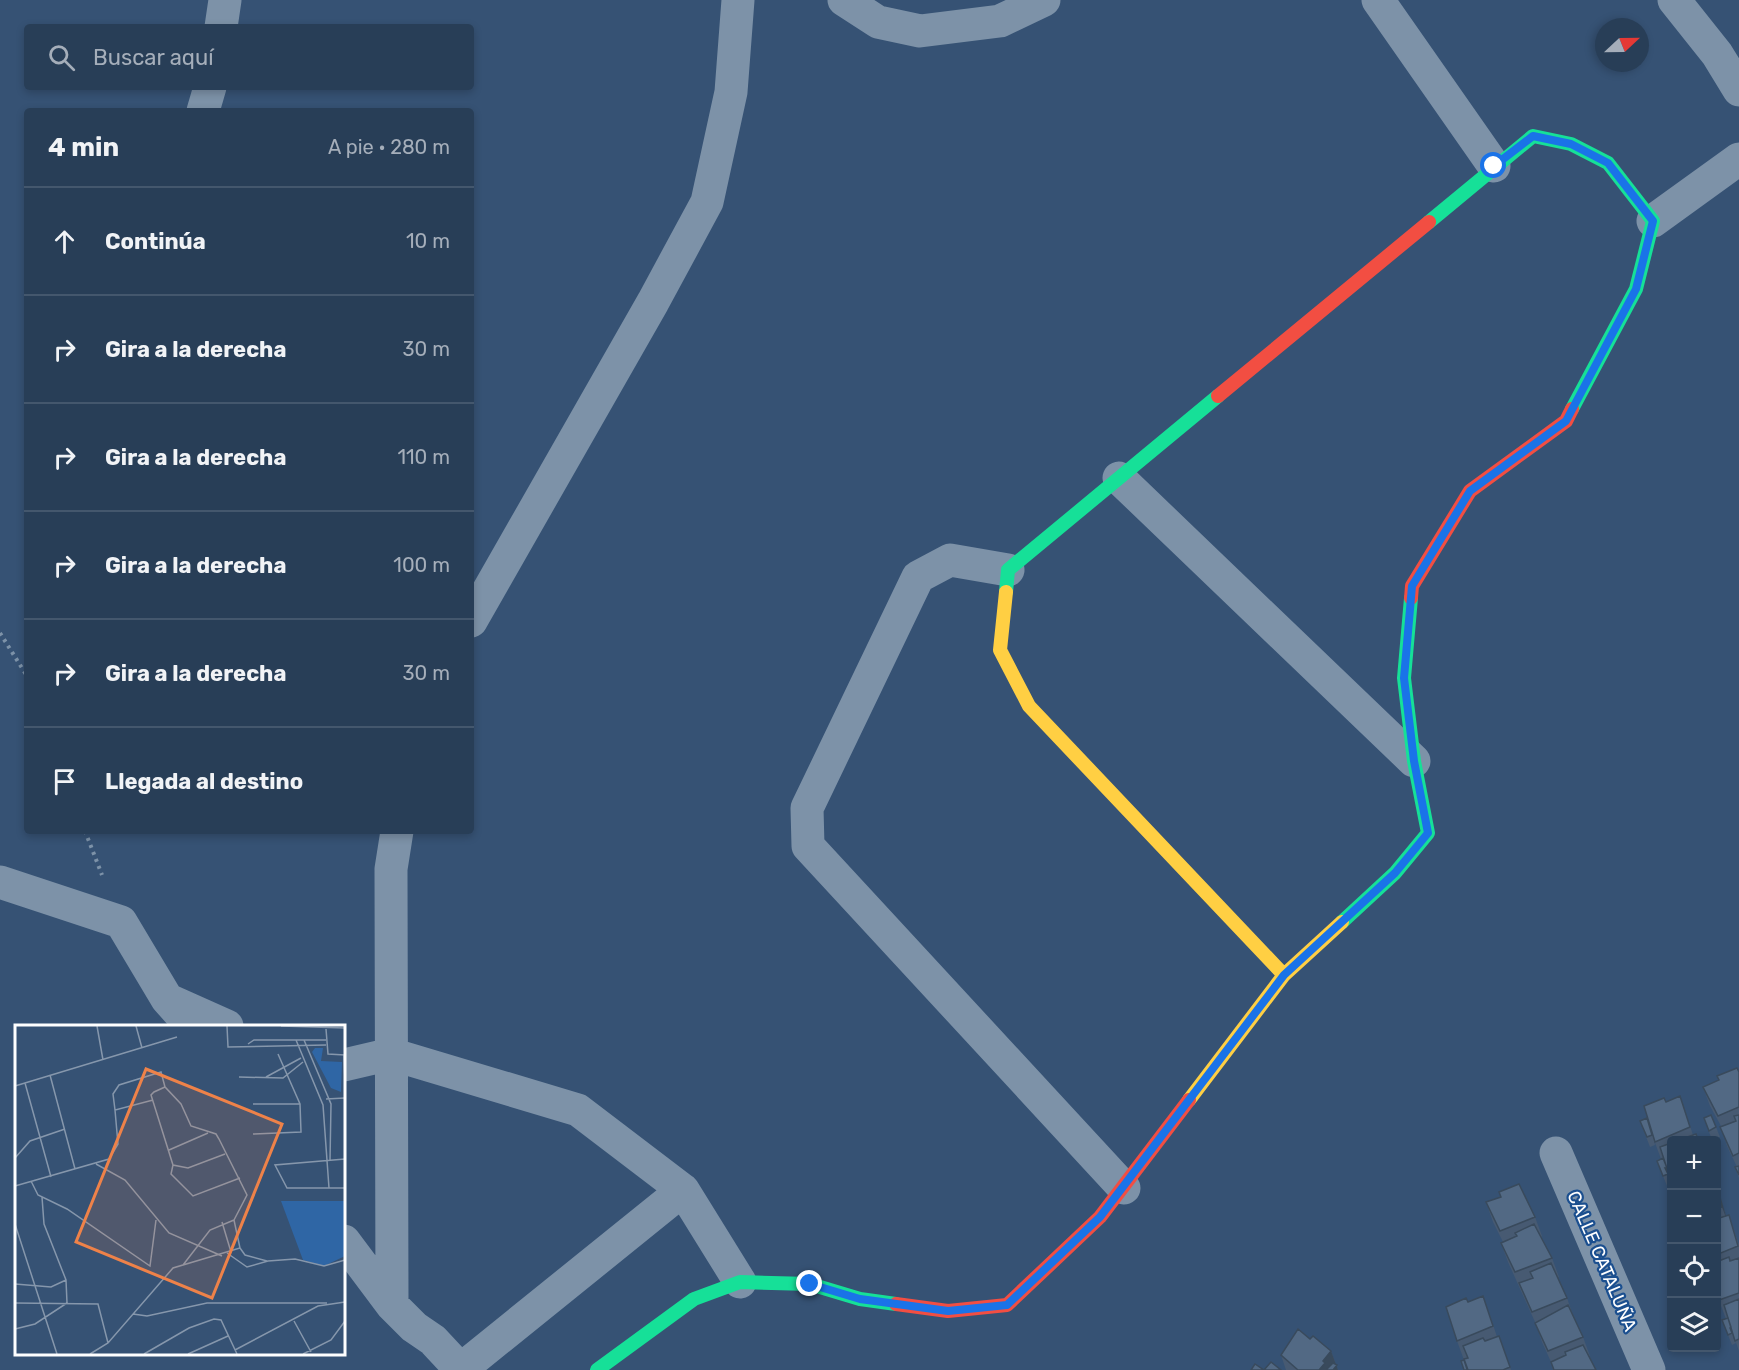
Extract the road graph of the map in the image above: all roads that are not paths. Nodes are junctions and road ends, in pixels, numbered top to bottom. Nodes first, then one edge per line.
1 (225, 0) edge
2 (738, 0) edge
3 (843, 0) edge
4 (1044, 0) edge
5 (1378, 0) edge
6 (1674, 0) edge
7 (221, 24) edge
8 (209, 90) edge
9 (1739, 90) edge
10 (204, 108) edge
11 (1739, 159) edge
12 (1494, 166) junction
13 (1653, 221) junction
14 (1119, 478) junction
15 (1008, 570) junction
16 (474, 614) edge
17 (1414, 761) junction
18 (397, 834) edge
19 (0, 882) edge
20 (1284, 975) junction
21 (167, 999) junction
22 (190, 1025) edge
23 (225, 1025) edge
24 (391, 1054) junction
25 (345, 1065) edge
26 (1556, 1153) dead end
27 (1124, 1188) junction
28 (682, 1190) junction
29 (345, 1242) edge
30 (740, 1282) junction
31 (392, 1305) junction
32 (429, 1355) edge
33 (460, 1370) edge
34 (597, 1370) edge
35 (1649, 1370) edge

1 - 7 street
2 - 16 street
3 - 4 street
5 - 12 street
6 - 9 street
8 - 10 street
11 - 13 street
12 - 13 street
12 - 14 street
13 - 17 street
14 - 15 street
14 - 17 street
15 - 20 street
15 - 27 street
17 - 20 street
18 - 24 street
19 - 21 street
20 - 27 street
21 - 22 street
21 - 23 street
24 - 25 street
24 - 28 street
24 - 31 street
26 - 35 street, CALLE CATALUÑA
27 - 30 street
28 - 30 street
28 - 33 street
29 - 31 street
30 - 34 street
31 - 32 street
32 - 33 street

